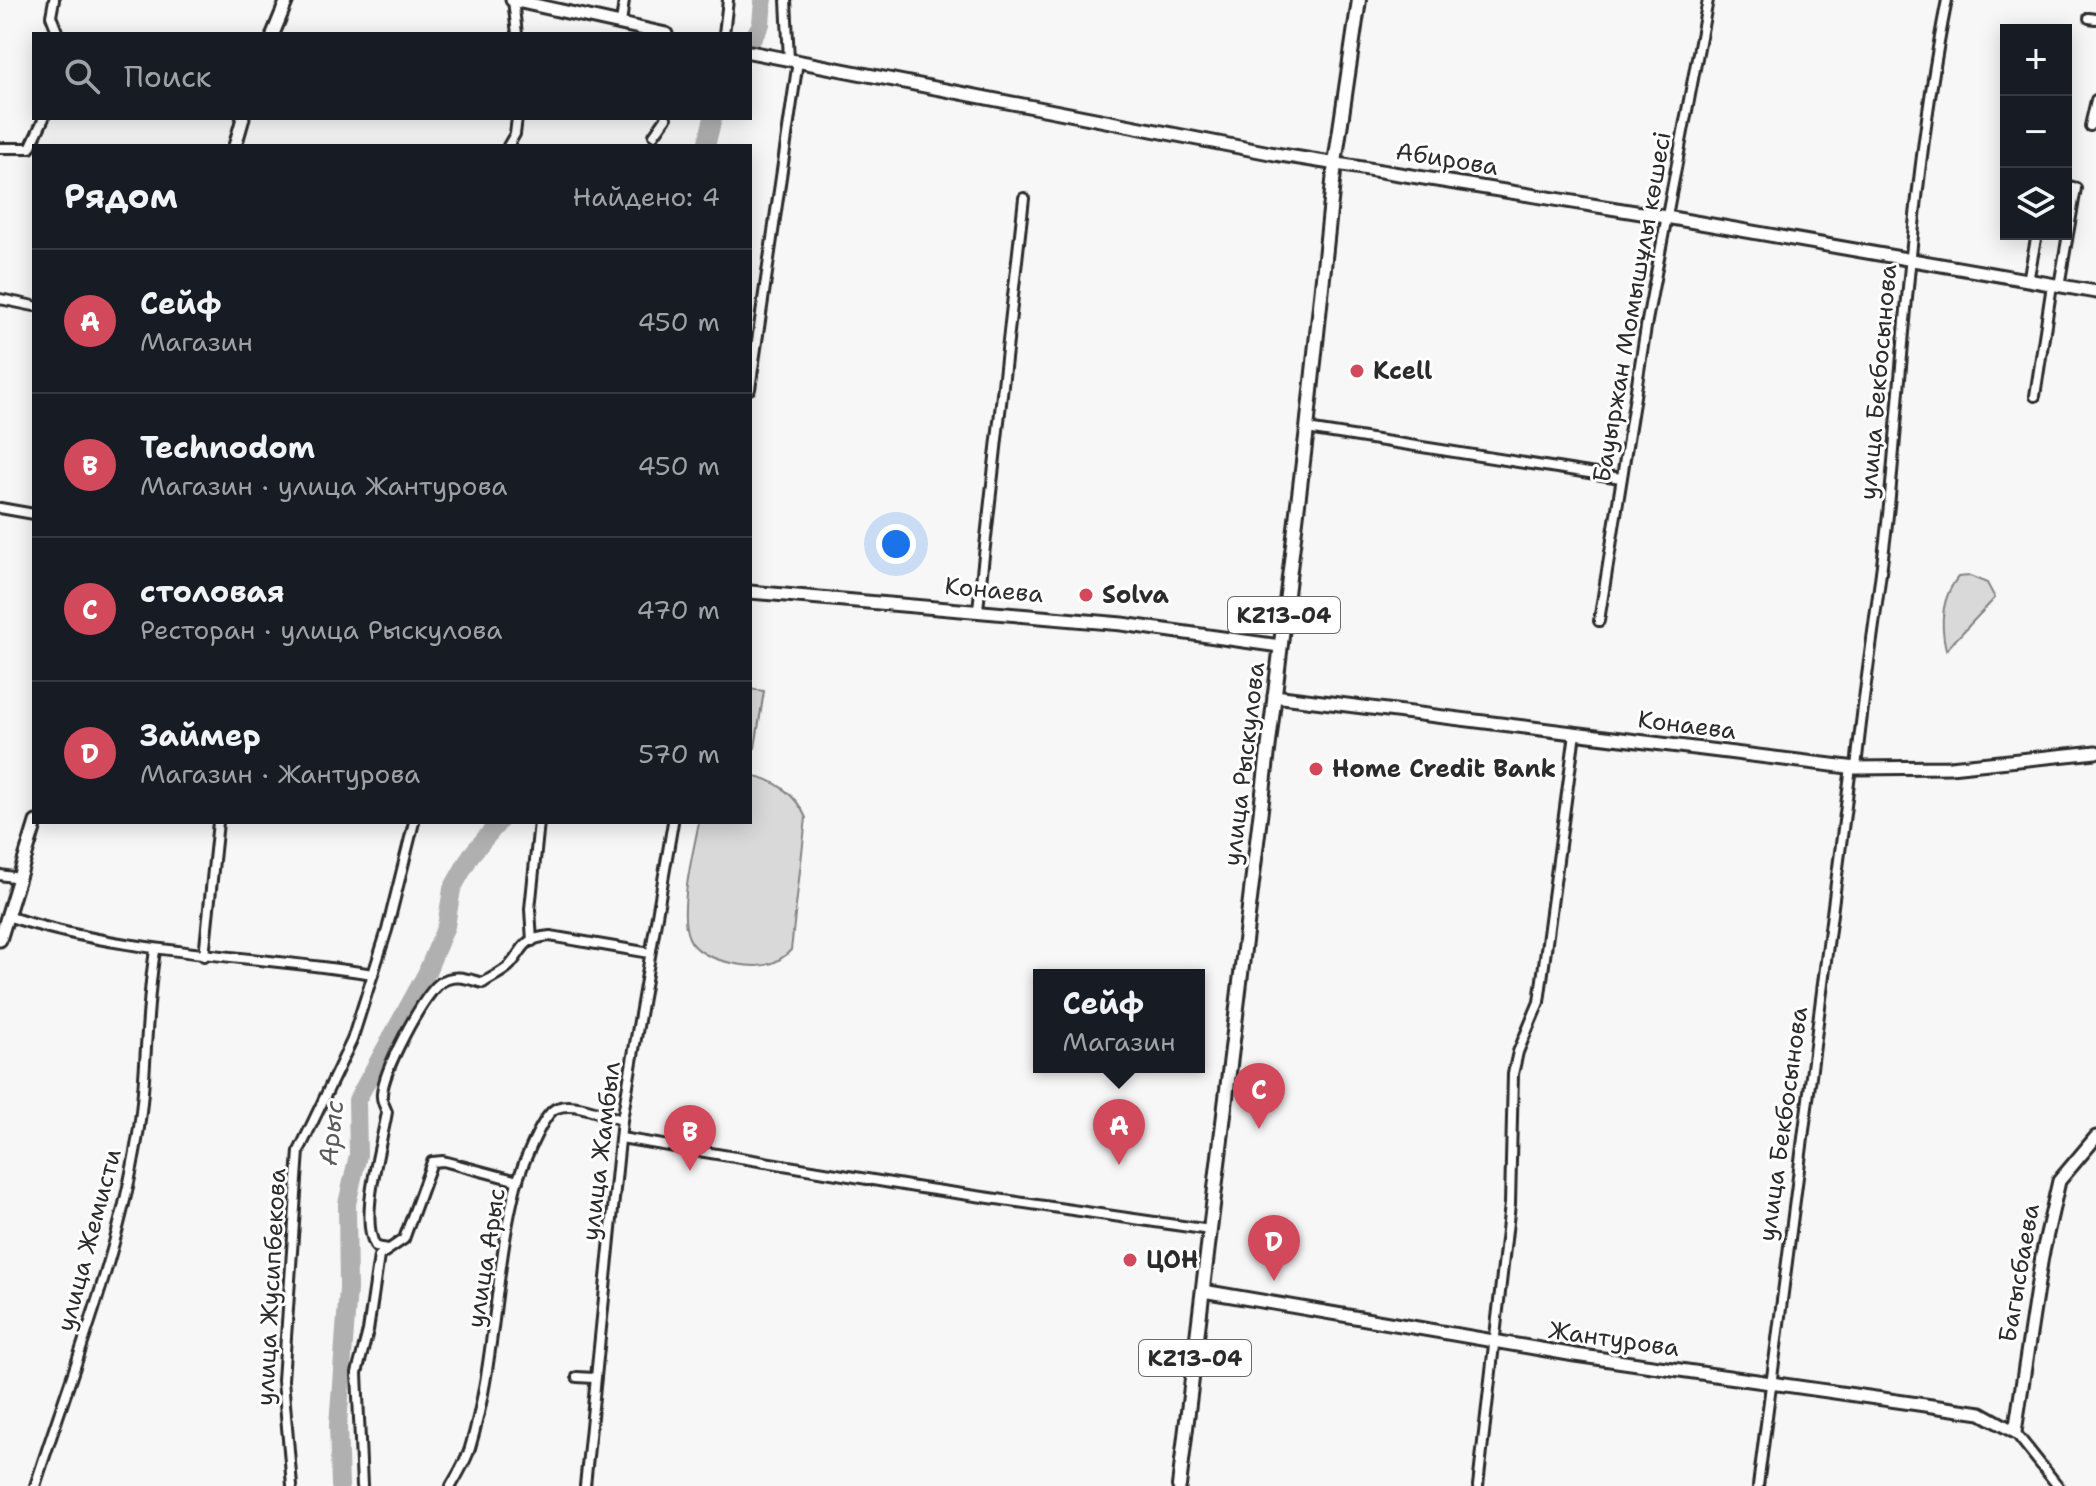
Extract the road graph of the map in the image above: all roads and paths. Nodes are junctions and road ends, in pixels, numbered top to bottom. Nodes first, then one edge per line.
1 (54, 0) edge
2 (287, 0) edge
3 (512, 0) edge
4 (624, 0) edge
5 (728, 0) edge
6 (786, 0) edge
7 (1359, 0) edge
8 (1708, 0) edge
9 (1947, 0) edge
10 (621, 24) junction
11 (57, 32) edge
12 (274, 32) edge
13 (517, 32) edge
14 (657, 32) edge
15 (724, 32) edge
16 (752, 52) edge
17 (791, 60) junction
18 (2096, 100) edge
19 (43, 120) edge
20 (242, 120) edge
21 (517, 120) edge
22 (665, 120) edge
23 (2090, 126) dead end
24 (654, 135) dead end
25 (236, 144) edge
26 (509, 144) edge
27 (0, 148) edge
28 (1335, 163) junction
29 (2072, 187) edge
30 (1024, 198) dead end
31 (2072, 206) edge
32 (1666, 217) junction
33 (2036, 240) edge
34 (2065, 240) edge
35 (1908, 258) junction
36 (2028, 281) junction
37 (2055, 285) junction
38 (2096, 292) edge
39 (0, 299) edge
40 (32, 306) edge
41 (752, 373) edge
42 (2035, 396) dead end
43 (1307, 429) junction
44 (1621, 478) junction
45 (0, 508) edge
46 (32, 514) edge
47 (752, 592) edge
48 (978, 609) junction
49 (1599, 621) dead end
50 (1280, 646) junction
51 (1274, 696) junction
52 (1575, 733) junction
53 (2096, 752) edge
54 (1854, 768) junction
55 (35, 824) edge
56 (218, 824) edge
57 (413, 824) edge
58 (539, 824) edge
59 (673, 824) edge
60 (0, 875) edge
61 (19, 878) junction
62 (7, 916) junction
63 (0, 940) edge
64 (532, 941) junction
65 (155, 951) junction
66 (650, 953) junction
67 (204, 956) junction
68 (373, 974) junction
69 (622, 1120) junction
70 (2096, 1137) edge
71 (621, 1138) junction
72 (518, 1181) junction
73 (1210, 1230) junction
74 (377, 1252) junction
75 (1203, 1291) junction
76 (1495, 1343) junction
77 (577, 1377) dead end
78 (594, 1378) junction
79 (1770, 1385) junction
80 (2015, 1432) junction
81 (35, 1486) edge
82 (292, 1486) edge
83 (362, 1486) edge
84 (451, 1486) edge
85 (585, 1486) edge
86 (1179, 1486) edge
87 (1478, 1486) edge
88 (1758, 1486) edge
89 (2058, 1486) edge

1 - 11 street
2 - 12 street
3 - 10 street
3 - 13 street
4 - 10 street
5 - 15 street
6 - 17 street
7 - 28 main road, улица Рыскулова / KZ13-04
8 - 32 street, Бауыржан Момышұлы көшесі
9 - 35 street, улица Бекбосынова
10 - 14 street
16 - 17 street, Абирова
17 - 28 street, Абирова
17 - 41 street
18 - 23 street
19 - 27 street
20 - 25 street
21 - 26 street
22 - 24 street
28 - 32 street, Абирова
28 - 43 main road, улица Рыскулова / KZ13-04
29 - 31 street
30 - 48 street
32 - 35 street, Абирова
32 - 44 street, Бауыржан Момышұлы көшесі
33 - 36 street
34 - 37 street
35 - 36 street, Абирова
35 - 54 street, улица Бекбосынова
36 - 37 street, Абирова
37 - 38 street, Абирова
37 - 42 street
39 - 40 street
43 - 44 street
43 - 50 main road, улица Рыскулова / KZ13-04
44 - 49 street, Бауыржан Момышұлы көшесі
45 - 46 street
47 - 48 street, Конаева
48 - 50 street, Конаева
50 - 51 main road, улица Рыскулова / KZ13-04
51 - 52 street, Конаева
51 - 73 main road, улица Рыскулова / KZ13-04
52 - 54 street, Конаева
52 - 76 street
53 - 54 street, Конаева
54 - 79 street, улица Бекбосынова
55 - 61 street
56 - 67 street
57 - 68 street, улица Жусипбекова
58 - 64 street
59 - 66 street, улица Жамбыл
60 - 61 street
61 - 62 street
62 - 63 street
62 - 65 street
64 - 66 street
64 - 74 street
65 - 67 street
65 - 81 street, улица Жемисти
66 - 69 street, улица Жамбыл
67 - 68 street
68 - 82 street, улица Жусипбекова
69 - 71 street, улица Жамбыл
69 - 72 street, улица Арыс
70 - 80 street, Багысбаева
71 - 73 street
71 - 78 street, улица Жамбыл
72 - 74 street
72 - 84 street, улица Арыс
73 - 75 main road, улица Рыскулова / KZ13-04
74 - 83 street
75 - 76 street, Жантурова
75 - 86 main road, улица Рыскулова / KZ13-04
76 - 79 street, Жантурова
76 - 87 street
77 - 78 street
78 - 85 street, улица Жамбыл
79 - 80 street, Жантурова
79 - 88 street, улица Бекбосынова
80 - 89 street

